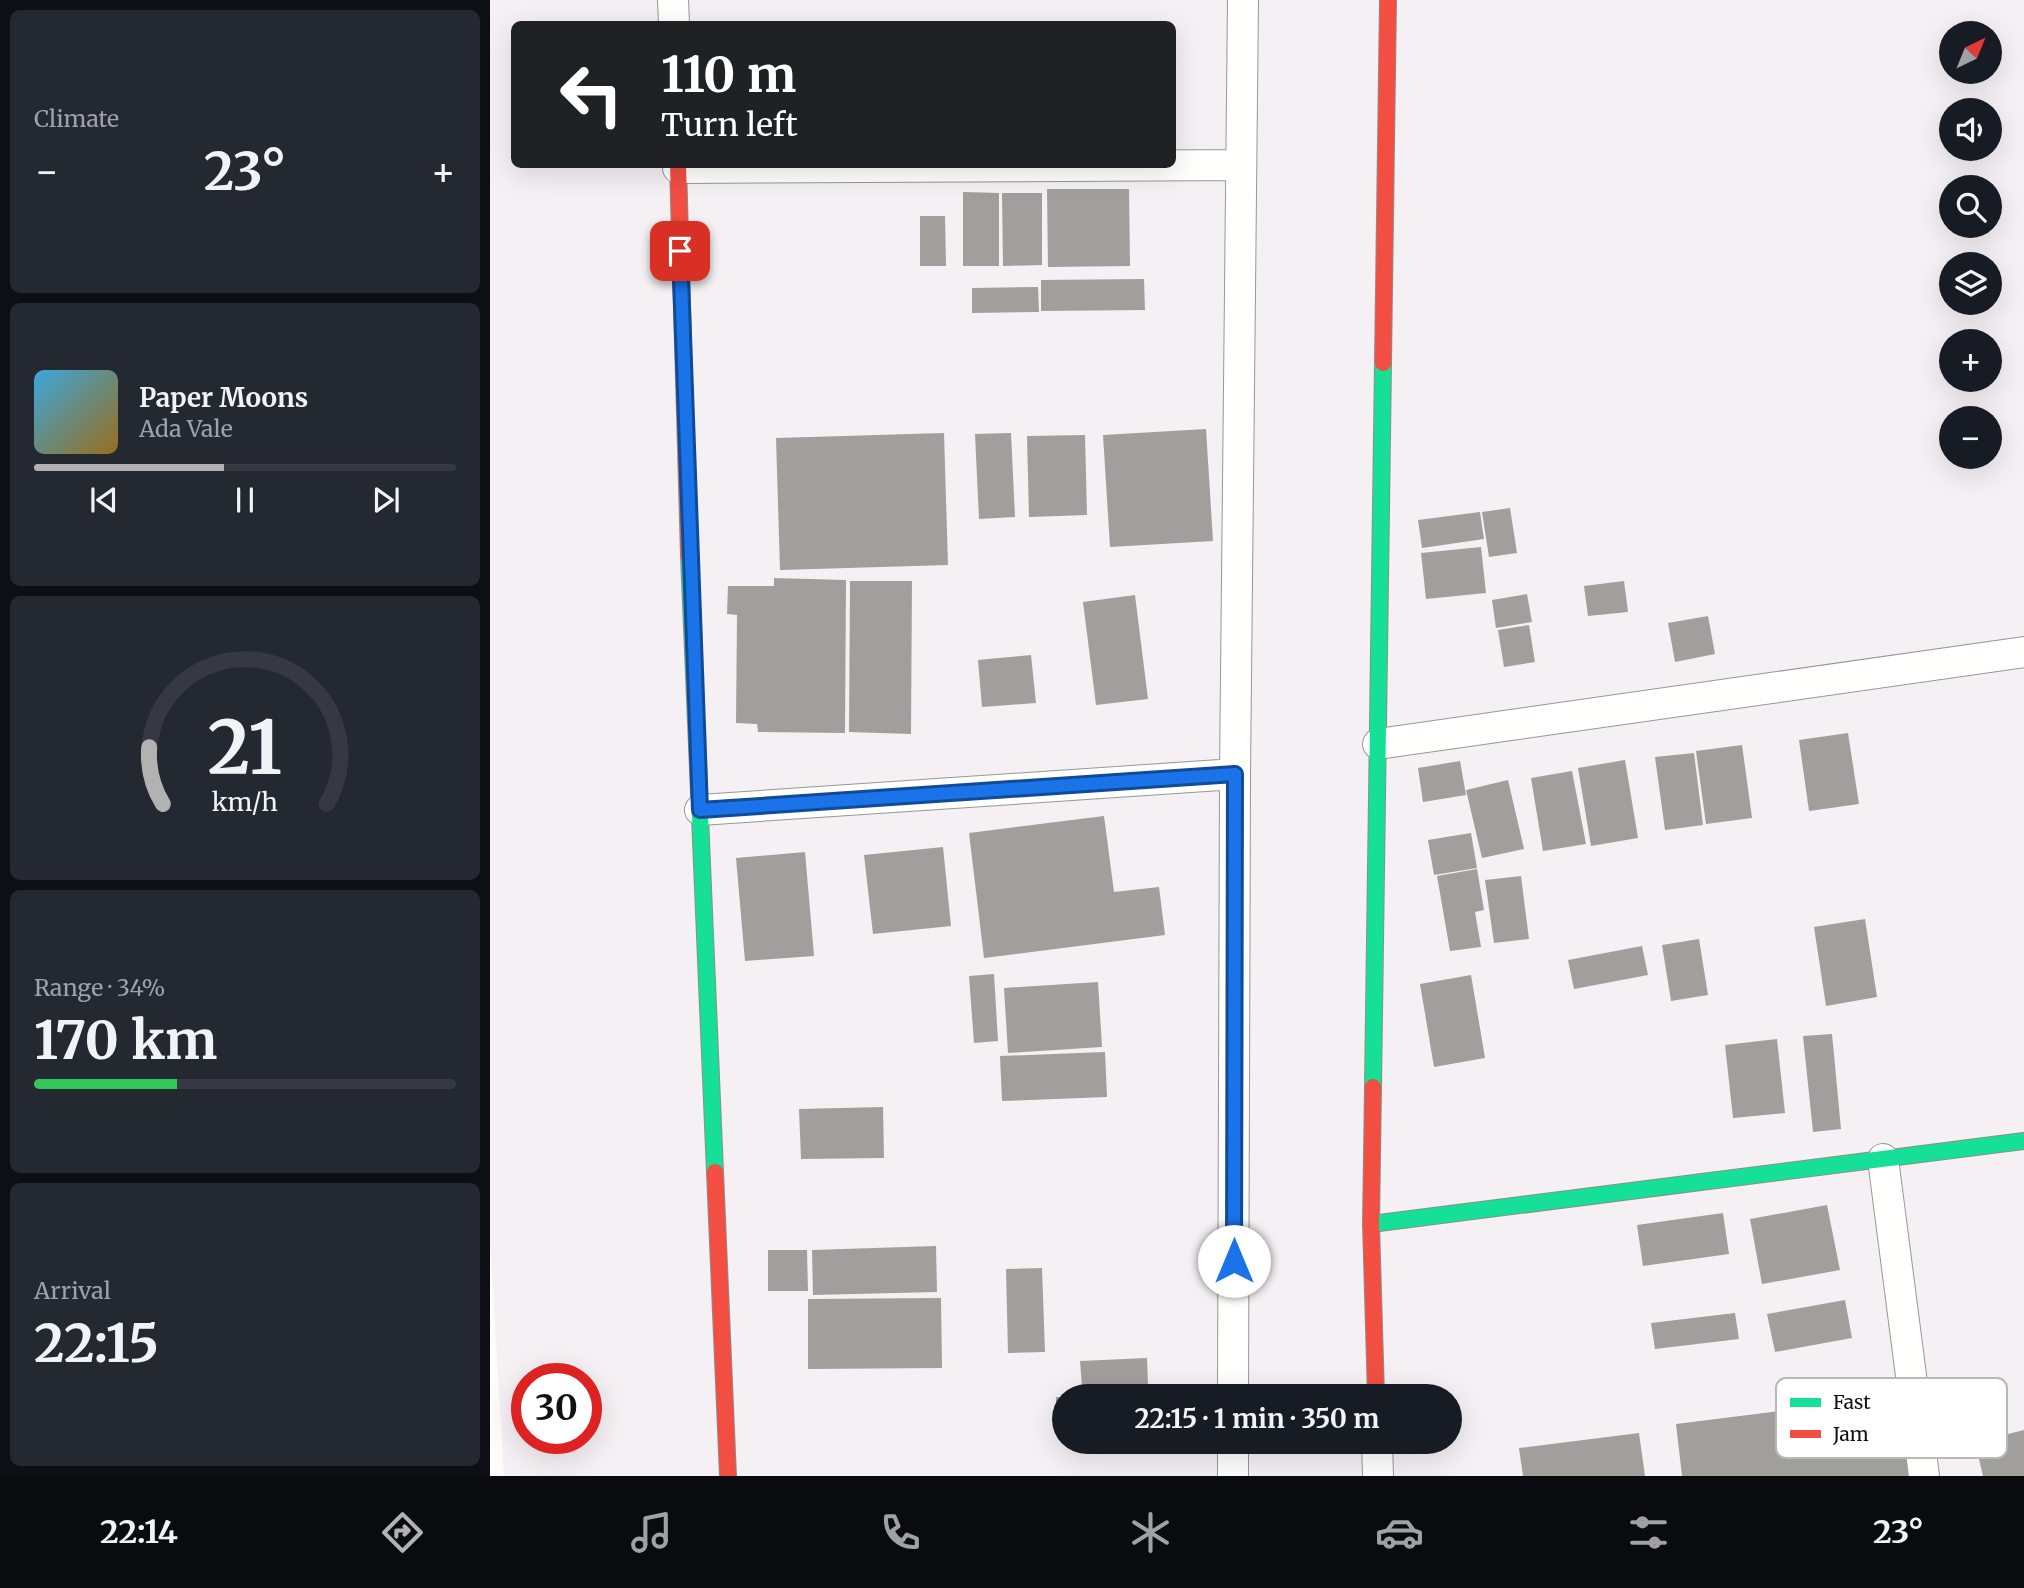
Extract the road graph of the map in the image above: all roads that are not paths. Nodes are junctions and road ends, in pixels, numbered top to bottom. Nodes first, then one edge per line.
1 (673, 0) edge
2 (1243, 0) edge
3 (1388, 0) edge
4 (674, 21) edge
5 (1176, 165) edge
6 (1241, 165) junction
7 (678, 168) edge
8 (2024, 652) edge
9 (1378, 744) junction
10 (1235, 774) junction
11 (700, 810) junction
12 (2024, 1140) edge
13 (1883, 1159) junction
14 (1371, 1224) junction
15 (1911, 1378) edge
16 (1233, 1384) edge
17 (1376, 1384) edge
18 (1233, 1454) edge
19 (1377, 1454) edge
20 (1922, 1458) edge
21 (728, 1476) edge
22 (1233, 1476) edge
23 (1378, 1476) edge
24 (1924, 1476) edge

1 - 4 street
2 - 6 street
3 - 9 street
5 - 6 street
6 - 10 street
7 - 11 street
8 - 9 street
9 - 14 street
10 - 11 street
10 - 16 street
11 - 21 street
12 - 13 street
13 - 14 street
13 - 15 street
14 - 17 street
18 - 22 street
19 - 23 street
20 - 24 street

